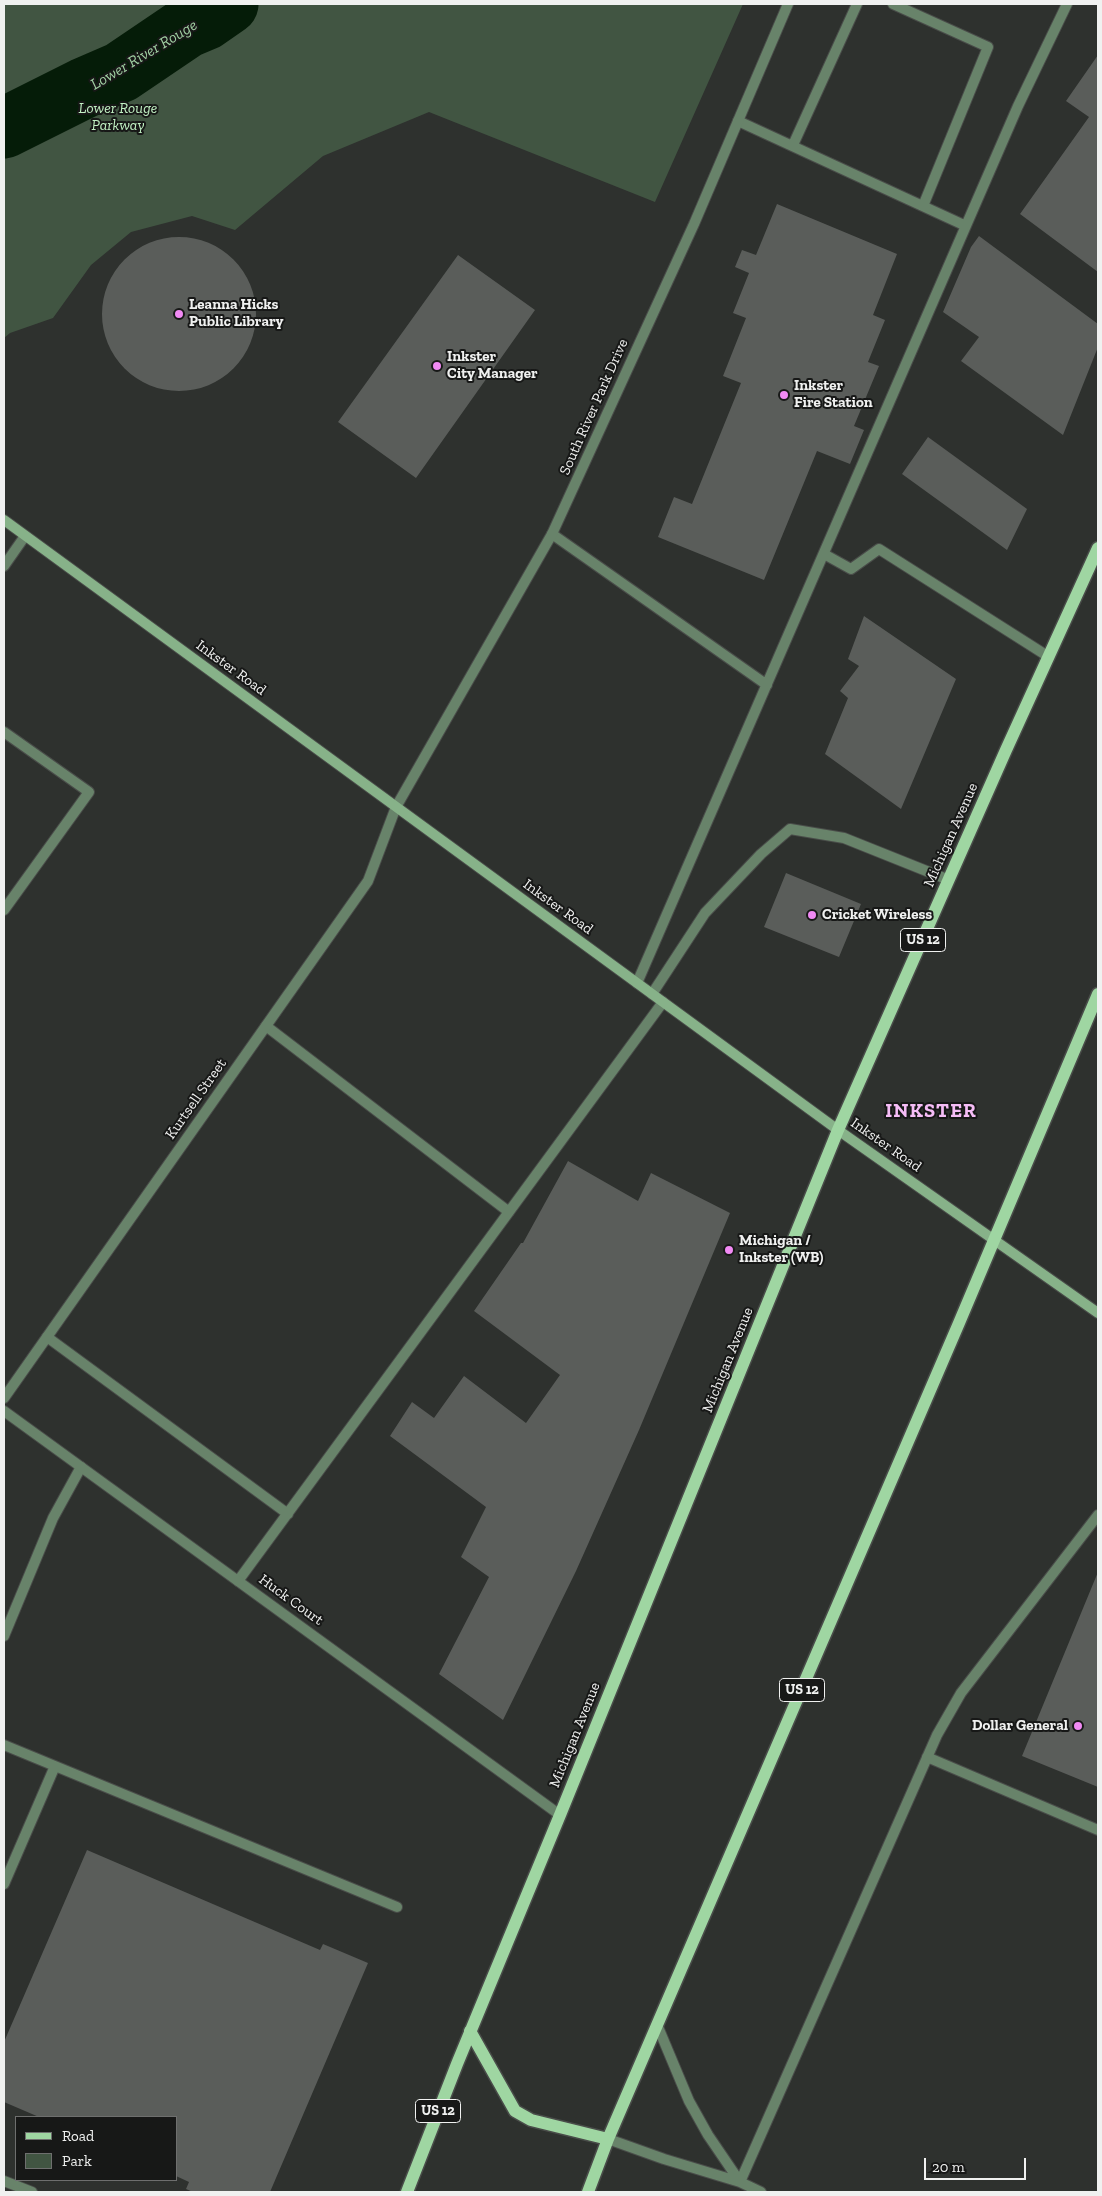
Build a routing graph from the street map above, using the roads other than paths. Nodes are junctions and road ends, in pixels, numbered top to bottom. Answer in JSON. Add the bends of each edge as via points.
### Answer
{"nodes":[{"id":1,"x":788,"y":4,"type":"edge"},
{"id":2,"x":857,"y":4,"type":"edge"},
{"id":3,"x":893,"y":4,"type":"edge"},
{"id":4,"x":1067,"y":4,"type":"edge"},
{"id":5,"x":738,"y":121,"type":"junction"},
{"id":6,"x":793,"y":145,"type":"junction"},
{"id":7,"x":923,"y":206,"type":"junction"},
{"id":8,"x":966,"y":226,"type":"junction"},
{"id":9,"x":4,"y":520,"type":"edge"},
{"id":10,"x":552,"y":534,"type":"junction"},
{"id":11,"x":25,"y":536,"type":"junction"},
{"id":12,"x":1098,"y":548,"type":"edge"},
{"id":13,"x":824,"y":554,"type":"junction"},
{"id":14,"x":4,"y":566,"type":"edge"},
{"id":15,"x":1048,"y":657,"type":"junction"},
{"id":16,"x":767,"y":685,"type":"junction"},
{"id":17,"x":4,"y":732,"type":"edge"},
{"id":18,"x":396,"y":808,"type":"junction"},
{"id":19,"x":949,"y":880,"type":"junction"},
{"id":20,"x":4,"y":910,"type":"edge"},
{"id":21,"x":638,"y":983,"type":"junction"},
{"id":22,"x":652,"y":994,"type":"junction"},
{"id":23,"x":1098,"y":994,"type":"edge"},
{"id":24,"x":663,"y":1002,"type":"junction"},
{"id":25,"x":266,"y":1026,"type":"junction"},
{"id":26,"x":838,"y":1130,"type":"junction"},
{"id":27,"x":509,"y":1212,"type":"junction"},
{"id":28,"x":995,"y":1240,"type":"junction"},
{"id":29,"x":1098,"y":1314,"type":"edge"},
{"id":30,"x":47,"y":1337,"type":"junction"},
{"id":31,"x":4,"y":1398,"type":"edge"},
{"id":32,"x":4,"y":1411,"type":"edge"},
{"id":33,"x":82,"y":1467,"type":"junction"},
{"id":34,"x":288,"y":1514,"type":"junction"},
{"id":35,"x":1098,"y":1515,"type":"edge"},
{"id":36,"x":238,"y":1581,"type":"junction"},
{"id":37,"x":4,"y":1636,"type":"edge"},
{"id":38,"x":4,"y":1745,"type":"edge"},
{"id":39,"x":927,"y":1757,"type":"junction"},
{"id":40,"x":55,"y":1766,"type":"junction"},
{"id":41,"x":560,"y":1815,"type":"junction"},
{"id":42,"x":1098,"y":1830,"type":"edge"},
{"id":43,"x":4,"y":1884,"type":"edge"},
{"id":44,"x":397,"y":1907,"type":"dead end"},
{"id":45,"x":658,"y":2027,"type":"junction"},
{"id":46,"x":470,"y":2031,"type":"junction"},
{"id":47,"x":608,"y":2139,"type":"junction"},
{"id":48,"x":4,"y":2180,"type":"edge"},
{"id":49,"x":740,"y":2182,"type":"junction"},
{"id":50,"x":32,"y":2192,"type":"edge"},
{"id":51,"x":407,"y":2192,"type":"edge"},
{"id":52,"x":588,"y":2192,"type":"edge"},
{"id":53,"x":761,"y":2192,"type":"edge"}],
"edges":[{"from":1,"to":5,"type":"street","name":"South River Park Drive"},
{"from":2,"to":6,"type":"street"},
{"from":3,"to":7,"type":"street","via":[[988,47]]},
{"from":4,"to":8,"type":"street","via":[[1033,72]]},
{"from":5,"to":6,"type":"street"},
{"from":5,"to":10,"type":"street","name":"South River Park Drive"},
{"from":6,"to":7,"type":"street"},
{"from":7,"to":8,"type":"street"},
{"from":8,"to":13,"type":"street"},
{"from":9,"to":11,"type":"main road","name":"Inkster Road"},
{"from":10,"to":16,"type":"street"},
{"from":10,"to":18,"type":"street","name":"South River Park Drive"},
{"from":11,"to":14,"type":"street"},
{"from":11,"to":18,"type":"main road","name":"Inkster Road"},
{"from":12,"to":15,"type":"main road","name":"Michigan Avenue","number":"US 12"},
{"from":13,"to":15,"type":"street","via":[[851,569],[879,549]]},
{"from":13,"to":16,"type":"street"},
{"from":15,"to":19,"type":"main road","name":"Michigan Avenue","number":"US 12"},
{"from":16,"to":21,"type":"street"},
{"from":17,"to":20,"type":"street","via":[[89,792]]},
{"from":18,"to":21,"type":"main road","name":"Inkster Road"},
{"from":18,"to":25,"type":"street","name":"Kurtsell Street","via":[[368,881]]},
{"from":19,"to":22,"type":"street","via":[[844,838],[790,829],[761,854],[705,913]]},
{"from":19,"to":26,"type":"main road","name":"Michigan Avenue","number":"US 12"},
{"from":21,"to":22,"type":"main road","name":"Inkster Road"},
{"from":22,"to":24,"type":"main road","name":"Inkster Road"},
{"from":23,"to":28,"type":"main road","number":"US 12"},
{"from":24,"to":26,"type":"main road","name":"Inkster Road"},
{"from":24,"to":27,"type":"street"},
{"from":25,"to":27,"type":"street"},
{"from":25,"to":30,"type":"street","name":"Kurtsell Street"},
{"from":26,"to":28,"type":"main road","name":"Inkster Road"},
{"from":26,"to":41,"type":"main road","name":"Michigan Avenue","number":"US 12"},
{"from":27,"to":34,"type":"street"},
{"from":28,"to":29,"type":"main road","name":"Inkster Road"},
{"from":28,"to":45,"type":"main road","number":"US 12"},
{"from":30,"to":31,"type":"street","name":"Kurtsell Street"},
{"from":30,"to":34,"type":"street"},
{"from":32,"to":33,"type":"street","name":"Huck Court"},
{"from":33,"to":36,"type":"street","name":"Huck Court"},
{"from":33,"to":37,"type":"street","via":[[53,1518]]},
{"from":34,"to":36,"type":"street"},
{"from":35,"to":39,"type":"street","via":[[961,1693]]},
{"from":36,"to":41,"type":"street","name":"Huck Court"},
{"from":38,"to":40,"type":"street"},
{"from":39,"to":42,"type":"street"},
{"from":39,"to":49,"type":"street"},
{"from":40,"to":43,"type":"street"},
{"from":40,"to":44,"type":"street"},
{"from":41,"to":46,"type":"main road","name":"Michigan Avenue","number":"US 12"},
{"from":45,"to":47,"type":"main road","number":"US 12"},
{"from":45,"to":49,"type":"street","via":[[689,2101]]},
{"from":46,"to":47,"type":"main road","via":[[515,2111],[531,2120]]},
{"from":46,"to":51,"type":"main road","name":"Michigan Avenue","number":"US 12"},
{"from":47,"to":49,"type":"street"},
{"from":47,"to":52,"type":"main road","number":"US 12"},
{"from":48,"to":50,"type":"street"},
{"from":49,"to":53,"type":"street"}]}
